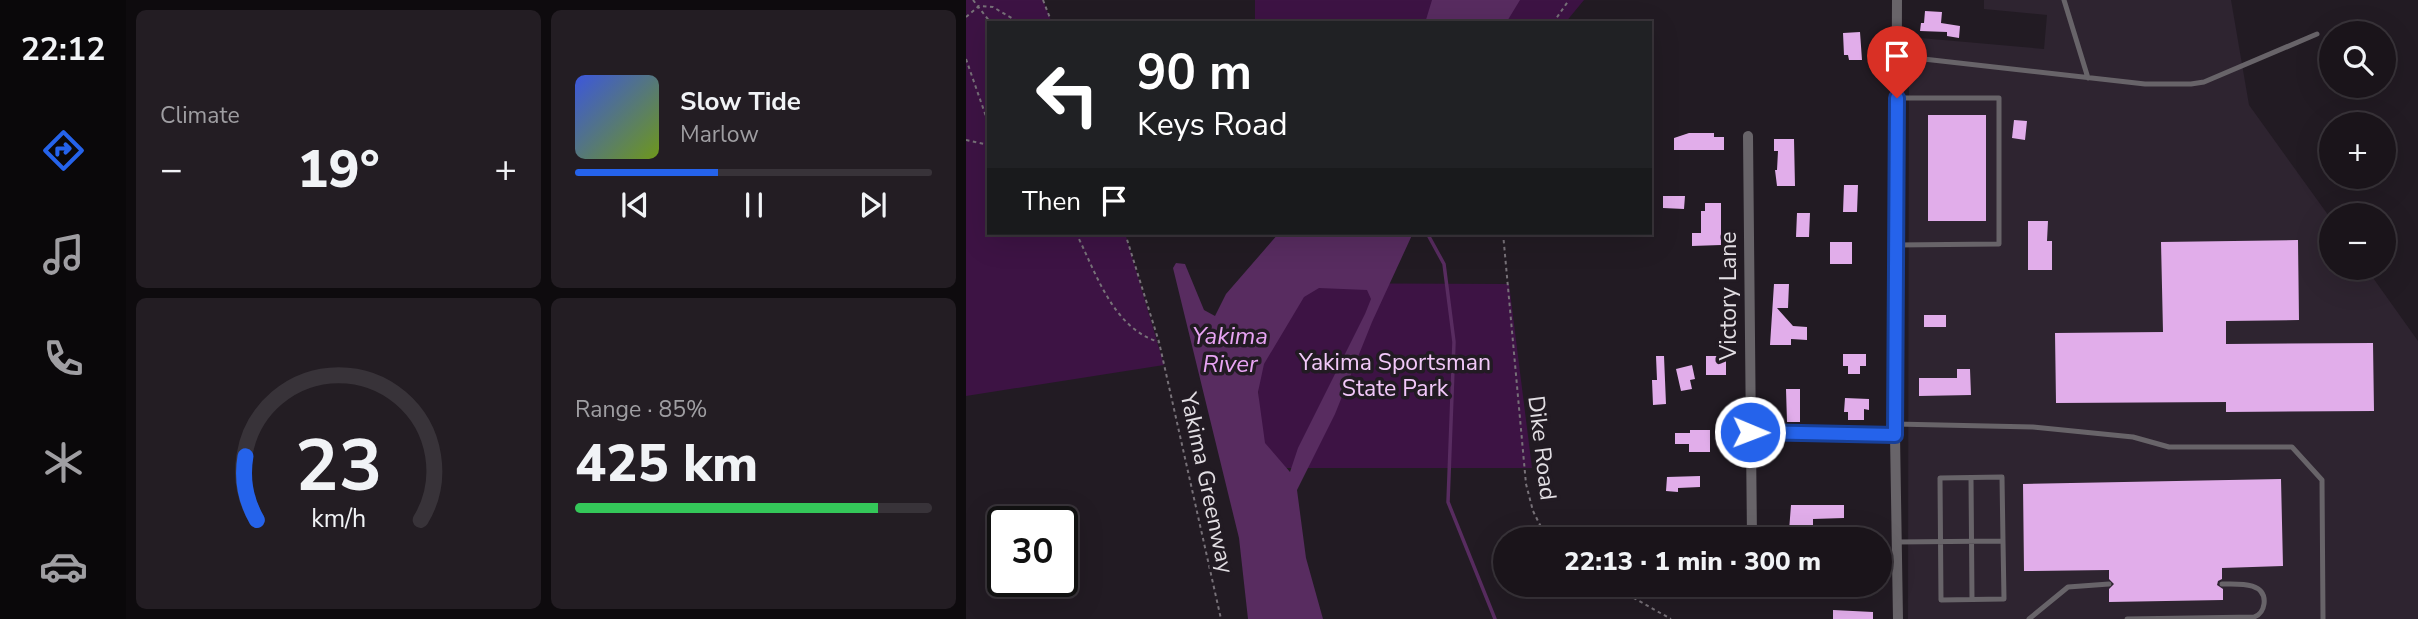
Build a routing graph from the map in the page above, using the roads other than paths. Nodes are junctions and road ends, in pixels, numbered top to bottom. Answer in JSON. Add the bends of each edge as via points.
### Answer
{"nodes":[{"id":1,"x":1897,"y":0,"type":"edge"},
{"id":2,"x":2064,"y":0,"type":"edge"},
{"id":3,"x":2317,"y":34,"type":"dead end"},
{"id":4,"x":1897,"y":56,"type":"junction"},
{"id":5,"x":2088,"y":78,"type":"junction"},
{"id":6,"x":1897,"y":98,"type":"junction"},
{"id":7,"x":1748,"y":136,"type":"dead end"},
{"id":8,"x":1896,"y":244,"type":"junction"},
{"id":9,"x":1895,"y":429,"type":"junction"},
{"id":10,"x":1750,"y":432,"type":"junction"},
{"id":11,"x":1971,"y":478,"type":"junction"},
{"id":12,"x":1752,"y":527,"type":"edge"},
{"id":13,"x":1941,"y":541,"type":"junction"},
{"id":14,"x":1972,"y":541,"type":"junction"},
{"id":15,"x":2003,"y":541,"type":"junction"},
{"id":16,"x":1896,"y":542,"type":"junction"},
{"id":17,"x":2109,"y":584,"type":"dead end"},
{"id":18,"x":2222,"y":584,"type":"dead end"},
{"id":19,"x":1972,"y":599,"type":"junction"},
{"id":20,"x":1898,"y":619,"type":"edge"},
{"id":21,"x":2029,"y":619,"type":"edge"},
{"id":22,"x":2127,"y":619,"type":"edge"},
{"id":23,"x":2323,"y":619,"type":"edge"}],
"edges":[{"from":1,"to":4,"type":"street"},
{"from":2,"to":5,"type":"lane"},
{"from":3,"to":5,"type":"lane","via":[[2204,82],[2145,84]]},
{"from":4,"to":5,"type":"lane"},
{"from":4,"to":6,"type":"street"},
{"from":6,"to":8,"type":"street"},
{"from":6,"to":8,"type":"lane","via":[[1999,97],[1999,244]]},
{"from":7,"to":10,"type":"street","name":"Victory Lane"},
{"from":8,"to":9,"type":"street"},
{"from":9,"to":10,"type":"street"},
{"from":9,"to":16,"type":"street"},
{"from":9,"to":23,"type":"lane","via":[[2033,427],[2133,437],[2169,447],[2292,446],[2322,480]]},
{"from":10,"to":12,"type":"street","name":"Victory Lane"},
{"from":11,"to":13,"type":"lane","via":[[1940,478]]},
{"from":11,"to":14,"type":"lane"},
{"from":11,"to":15,"type":"lane","via":[[2002,477]]},
{"from":13,"to":14,"type":"lane"},
{"from":13,"to":16,"type":"lane"},
{"from":13,"to":19,"type":"lane","via":[[1941,600]]},
{"from":14,"to":15,"type":"lane"},
{"from":14,"to":19,"type":"lane"},
{"from":15,"to":19,"type":"lane","via":[[2004,599]]},
{"from":16,"to":20,"type":"street"},
{"from":17,"to":21,"type":"lane","via":[[2068,587]]},
{"from":18,"to":22,"type":"lane","via":[[2244,583],[2261,592],[2264,607],[2259,615]]}]}
